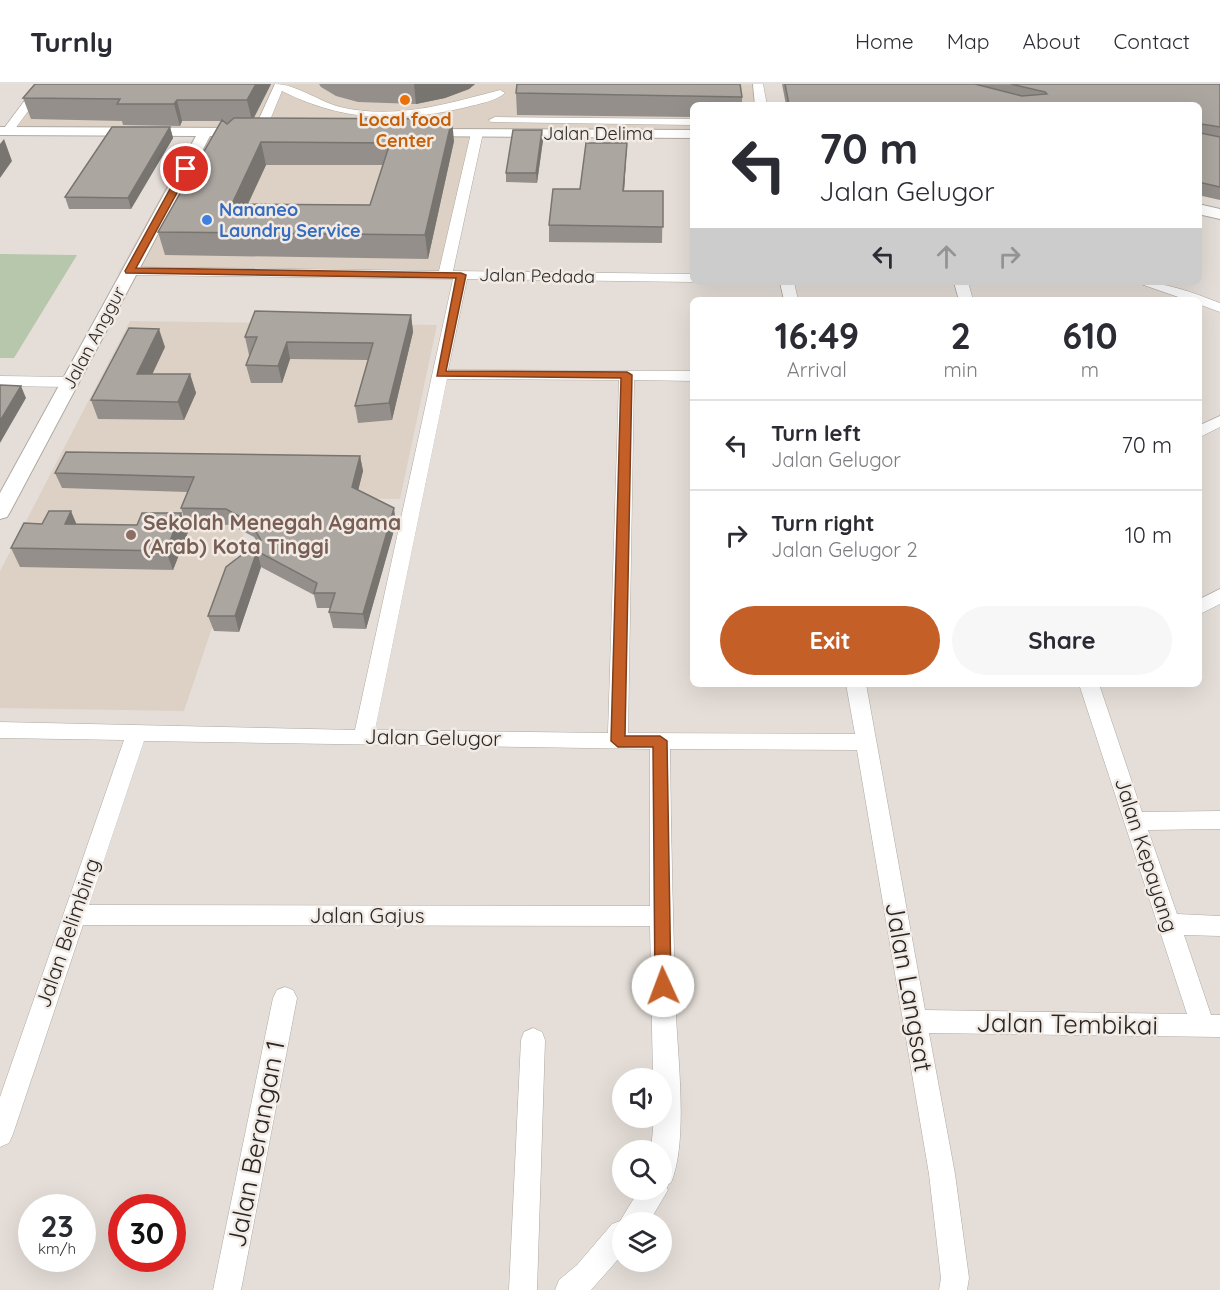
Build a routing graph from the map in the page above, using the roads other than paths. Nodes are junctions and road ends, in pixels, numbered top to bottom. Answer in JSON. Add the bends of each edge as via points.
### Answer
{"nodes":[{"id":1,"x":43,"y":84,"type":"edge"},
{"id":2,"x":758,"y":84,"type":"edge"},
{"id":3,"x":280,"y":85,"type":"edge"},
{"id":4,"x":500,"y":89,"type":"edge"},
{"id":5,"x":761,"y":102,"type":"edge"},
{"id":6,"x":690,"y":122,"type":"edge"},
{"id":7,"x":493,"y":127,"type":"junction"},
{"id":8,"x":4,"y":131,"type":"edge"},
{"id":9,"x":205,"y":132,"type":"junction"},
{"id":10,"x":265,"y":132,"type":"joint"},
{"id":11,"x":403,"y":133,"type":"edge"},
{"id":12,"x":477,"y":133,"type":"junction"},
{"id":13,"x":690,"y":134,"type":"edge"},
{"id":14,"x":1202,"y":210,"type":"edge"},
{"id":15,"x":1220,"y":214,"type":"edge"},
{"id":16,"x":130,"y":271,"type":"junction"},
{"id":17,"x":453,"y":275,"type":"junction"},
{"id":18,"x":690,"y":278,"type":"edge"},
{"id":19,"x":1151,"y":285,"type":"edge"},
{"id":20,"x":1188,"y":297,"type":"edge"},
{"id":21,"x":1202,"y":302,"type":"edge"},
{"id":22,"x":1220,"y":308,"type":"edge"},
{"id":23,"x":440,"y":374,"type":"junction"},
{"id":24,"x":627,"y":375,"type":"junction"},
{"id":25,"x":690,"y":376,"type":"edge"},
{"id":26,"x":0,"y":381,"type":"edge"},
{"id":27,"x":70,"y":382,"type":"junction"},
{"id":28,"x":1220,"y":421,"type":"edge"},
{"id":29,"x":1202,"y":431,"type":"edge"},
{"id":30,"x":0,"y":512,"type":"edge"},
{"id":31,"x":1220,"y":595,"type":"edge"},
{"id":32,"x":1202,"y":606,"type":"edge"},
{"id":33,"x":857,"y":687,"type":"edge"},
{"id":34,"x":1090,"y":687,"type":"edge"},
{"id":35,"x":0,"y":730,"type":"edge"},
{"id":36,"x":137,"y":732,"type":"junction"},
{"id":37,"x":363,"y":737,"type":"junction"},
{"id":38,"x":618,"y":741,"type":"junction"},
{"id":39,"x":660,"y":741,"type":"junction"},
{"id":40,"x":866,"y":742,"type":"junction"},
{"id":41,"x":1220,"y":820,"type":"edge"},
{"id":42,"x":1135,"y":821,"type":"junction"},
{"id":43,"x":74,"y":915,"type":"junction"},
{"id":44,"x":660,"y":916,"type":"junction"},
{"id":45,"x":1169,"y":924,"type":"junction"},
{"id":46,"x":1220,"y":926,"type":"edge"},
{"id":47,"x":285,"y":998,"type":"dead end"},
{"id":48,"x":914,"y":1021,"type":"junction"},
{"id":49,"x":1211,"y":1026,"type":"edge"},
{"id":50,"x":533,"y":1040,"type":"dead end"},
{"id":51,"x":0,"y":1134,"type":"edge"},
{"id":52,"x":666,"y":1140,"type":"edge"},
{"id":53,"x":612,"y":1246,"type":"edge"},
{"id":54,"x":227,"y":1290,"type":"edge"},
{"id":55,"x":523,"y":1290,"type":"edge"},
{"id":56,"x":569,"y":1290,"type":"edge"},
{"id":57,"x":953,"y":1290,"type":"edge"}],
"edges":[{"from":1,"to":8,"type":"street"},
{"from":2,"to":5,"type":"street"},
{"from":3,"to":4,"type":"street","via":[[317,105],[379,116],[446,110]]},
{"from":3,"to":10,"type":"street"},
{"from":4,"to":7,"type":"street"},
{"from":6,"to":7,"type":"street","name":"Jalan Delima"},
{"from":7,"to":12,"type":"street","name":"Jalan Delima"},
{"from":7,"to":13,"type":"street","name":"Jalan Delima"},
{"from":8,"to":9,"type":"street"},
{"from":9,"to":10,"type":"street"},
{"from":9,"to":16,"type":"street","name":"Jalan Anggur"},
{"from":11,"to":12,"type":"street","name":"Jalan Delima"},
{"from":12,"to":17,"type":"street"},
{"from":14,"to":15,"type":"street"},
{"from":16,"to":17,"type":"street","name":"Jalan Pedada"},
{"from":16,"to":27,"type":"street","name":"Jalan Anggur"},
{"from":17,"to":18,"type":"street","name":"Jalan Pedada"},
{"from":17,"to":23,"type":"street"},
{"from":19,"to":20,"type":"street"},
{"from":21,"to":22,"type":"street"},
{"from":23,"to":24,"type":"street"},
{"from":23,"to":37,"type":"street"},
{"from":24,"to":25,"type":"street"},
{"from":24,"to":38,"type":"street"},
{"from":26,"to":27,"type":"street"},
{"from":27,"to":30,"type":"street","name":"Jalan Anggur"},
{"from":28,"to":29,"type":"street"},
{"from":31,"to":32,"type":"street"},
{"from":33,"to":40,"type":"street","name":"Jalan Langsat"},
{"from":34,"to":42,"type":"street","name":"Jalan Kepayang"},
{"from":35,"to":36,"type":"street","name":"Jalan Gelugor"},
{"from":36,"to":37,"type":"street","name":"Jalan Gelugor"},
{"from":36,"to":43,"type":"street","name":"Jalan Belimbing"},
{"from":37,"to":38,"type":"street","name":"Jalan Gelugor"},
{"from":38,"to":39,"type":"street","name":"Jalan Gelugor"},
{"from":39,"to":40,"type":"street","name":"Jalan Gelugor"},
{"from":39,"to":44,"type":"street"},
{"from":40,"to":48,"type":"street","name":"Jalan Langsat"},
{"from":41,"to":42,"type":"street"},
{"from":42,"to":45,"type":"street","name":"Jalan Kepayang"},
{"from":43,"to":44,"type":"street","name":"Jalan Gajus"},
{"from":43,"to":51,"type":"street","name":"Jalan Belimbing"},
{"from":44,"to":52,"type":"street"},
{"from":45,"to":46,"type":"street"},
{"from":45,"to":49,"type":"street","name":"Jalan Kepayang"},
{"from":47,"to":54,"type":"street","name":"Jalan Berangan 1"},
{"from":48,"to":49,"type":"street","name":"Jalan Tembikai"},
{"from":48,"to":57,"type":"street","name":"Jalan Langsat","via":[[942,1174],[955,1278]]},
{"from":50,"to":55,"type":"street"},
{"from":53,"to":56,"type":"street"}]}
